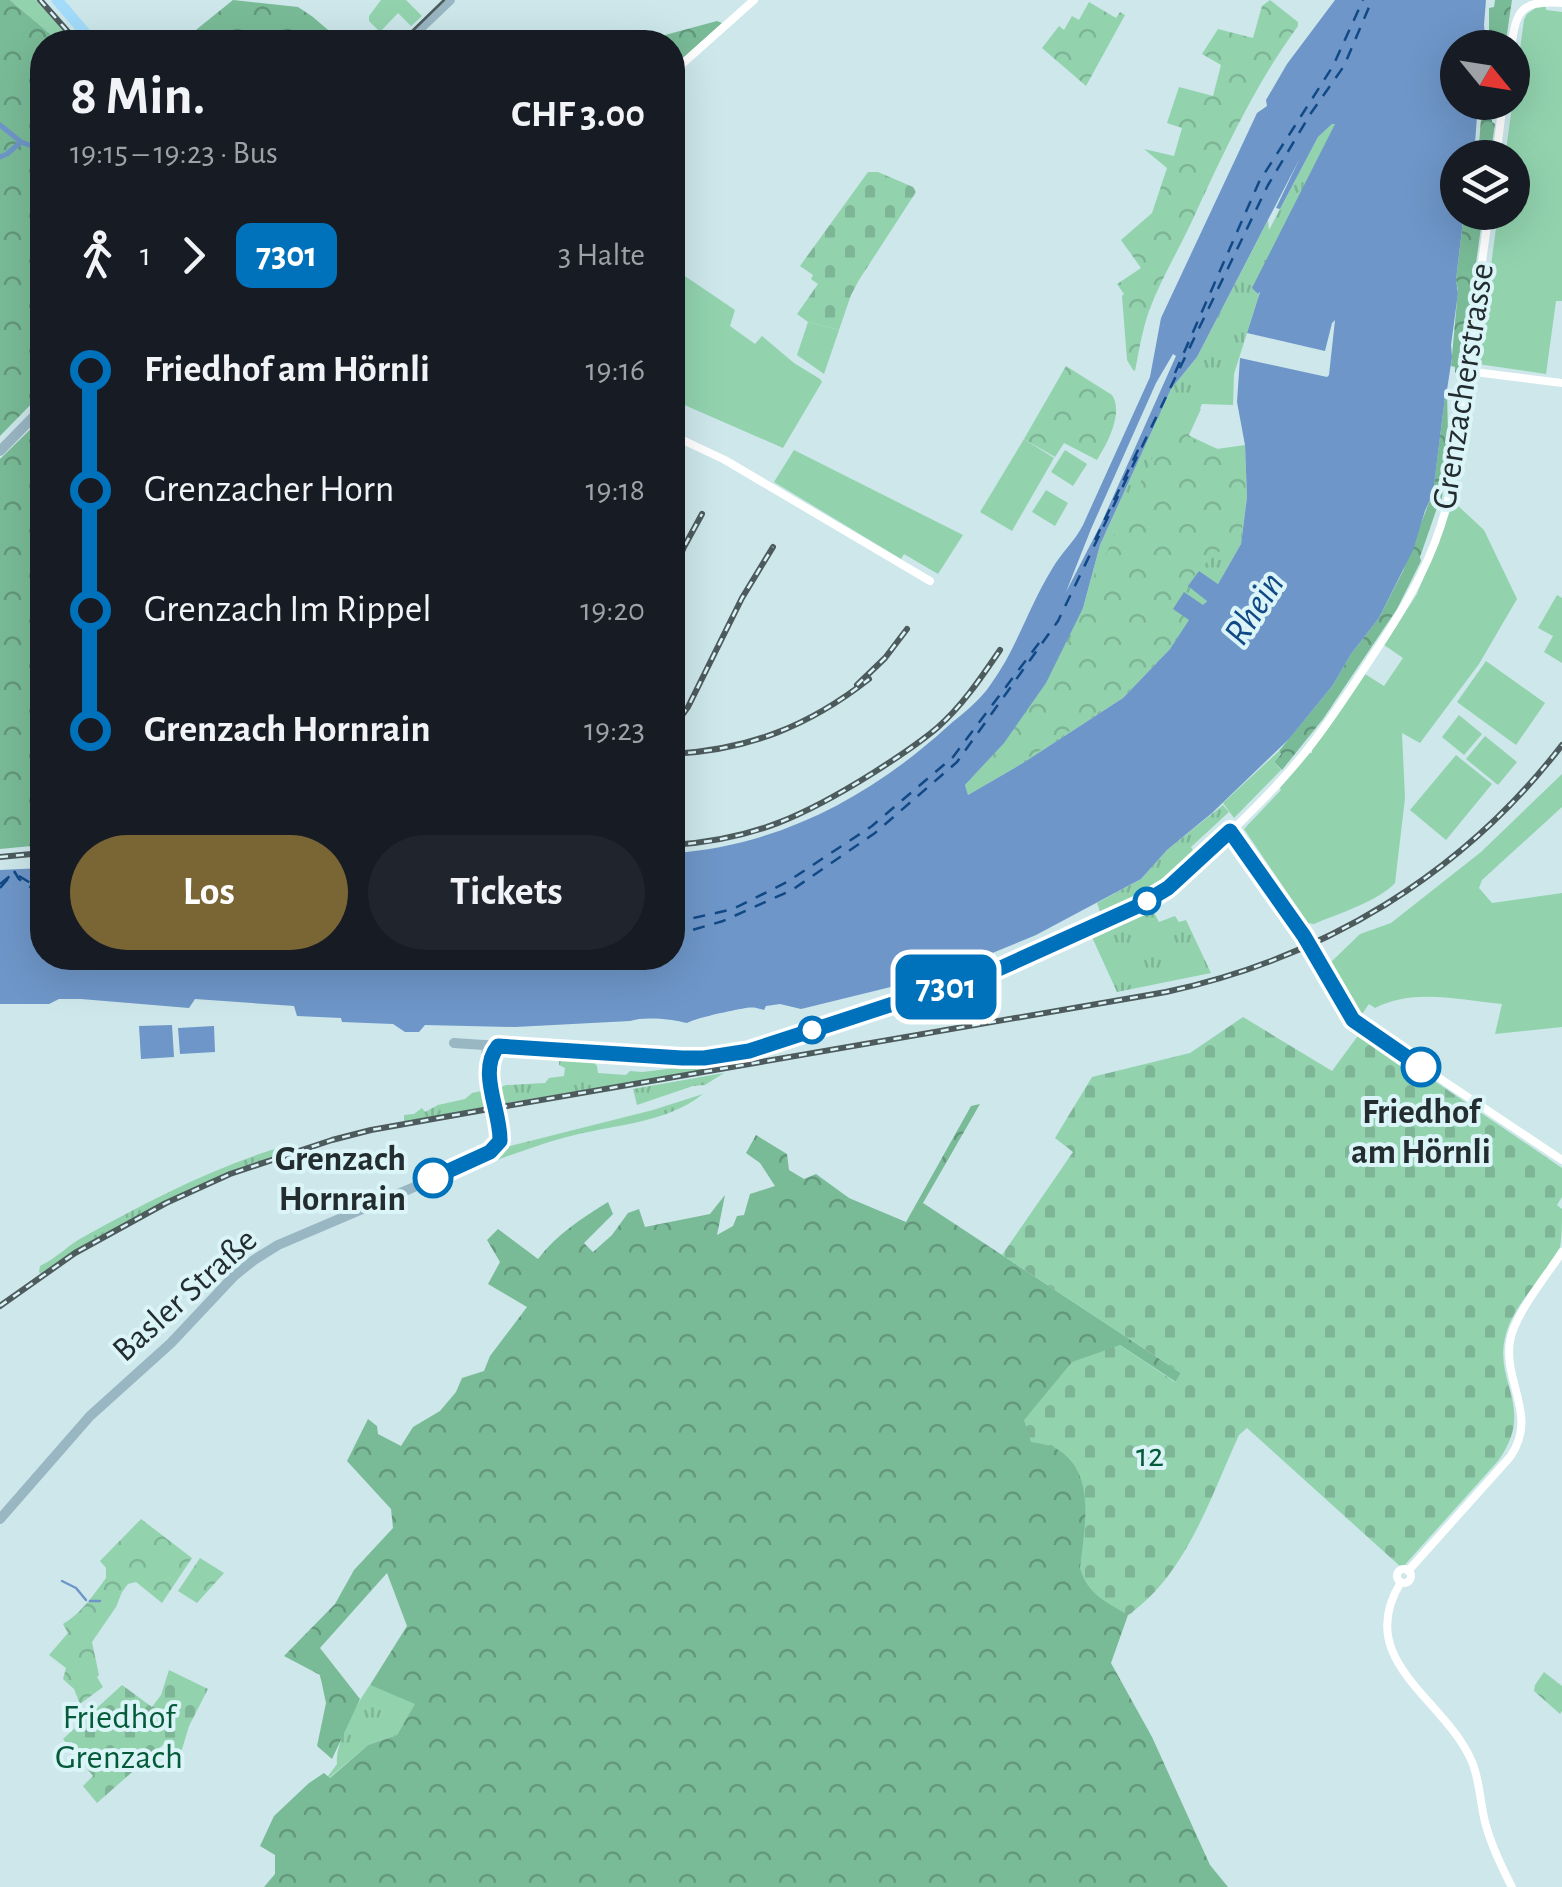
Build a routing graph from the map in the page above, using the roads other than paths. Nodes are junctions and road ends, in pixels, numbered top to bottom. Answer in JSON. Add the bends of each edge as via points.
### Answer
{"nodes":[{"id":1,"x":48,"y":0,"type":"edge"},
{"id":2,"x":57,"y":0,"type":"edge"},
{"id":3,"x":441,"y":0,"type":"edge"},
{"id":4,"x":450,"y":0,"type":"edge"},
{"id":5,"x":754,"y":0,"type":"edge"},
{"id":6,"x":1562,"y":4,"type":"edge"},
{"id":7,"x":74,"y":30,"type":"edge"},
{"id":8,"x":83,"y":30,"type":"edge"},
{"id":9,"x":410,"y":30,"type":"edge"},
{"id":10,"x":419,"y":30,"type":"edge"},
{"id":11,"x":1513,"y":30,"type":"edge"},
{"id":12,"x":685,"y":61,"type":"edge"},
{"id":13,"x":1487,"y":230,"type":"edge"},
{"id":14,"x":1468,"y":371,"type":"junction"},
{"id":15,"x":1562,"y":383,"type":"edge"},
{"id":16,"x":30,"y":417,"type":"edge"},
{"id":17,"x":685,"y":441,"type":"edge"},
{"id":18,"x":0,"y":448,"type":"edge"},
{"id":19,"x":930,"y":581,"type":"dead end"},
{"id":20,"x":1230,"y":831,"type":"junction"},
{"id":21,"x":1209,"y":851,"type":"joint"},
{"id":22,"x":454,"y":1043,"type":"dead end"},
{"id":23,"x":470,"y":1044,"type":"junction"},
{"id":24,"x":494,"y":1045,"type":"junction"},
{"id":25,"x":488,"y":1063,"type":"junction"},
{"id":26,"x":1562,"y":1160,"type":"edge"},
{"id":27,"x":1562,"y":1252,"type":"edge"},
{"id":28,"x":0,"y":1520,"type":"edge"},
{"id":29,"x":1512,"y":1887,"type":"edge"}],
"edges":[{"from":1,"to":7,"type":"highway"},
{"from":2,"to":8,"type":"highway"},
{"from":3,"to":9,"type":"main road"},
{"from":4,"to":10,"type":"main road"},
{"from":5,"to":12,"type":"street"},
{"from":6,"to":11,"type":"street","via":[[1528,5]]},
{"from":13,"to":14,"type":"street","name":"Grenzacherstrasse"},
{"from":14,"to":15,"type":"street"},
{"from":14,"to":20,"type":"street","name":"Grenzacherstrasse","via":[[1447,505],[1413,593],[1308,749]]},
{"from":16,"to":18,"type":"main road"},
{"from":17,"to":19,"type":"street"},
{"from":20,"to":21,"type":"street","name":"Grenzacherstrasse"},
{"from":20,"to":26,"type":"street","via":[[1357,1024]]},
{"from":21,"to":24,"type":"main road","via":[[1138,906],[1022,959],[749,1051],[682,1058]]},
{"from":22,"to":23,"type":"main road"},
{"from":23,"to":24,"type":"main road"},
{"from":23,"to":25,"type":"main road"},
{"from":24,"to":25,"type":"main road"},
{"from":25,"to":28,"type":"main road","name":"Basler Straße","via":[[500,1141],[490,1152],[254,1260],[90,1416]]},
{"from":27,"to":29,"type":"street","via":[[1511,1335],[1522,1423],[1518,1444],[1408,1571],[1399,1572],[1387,1613],[1392,1653],[1471,1759],[1484,1820]]}]}
